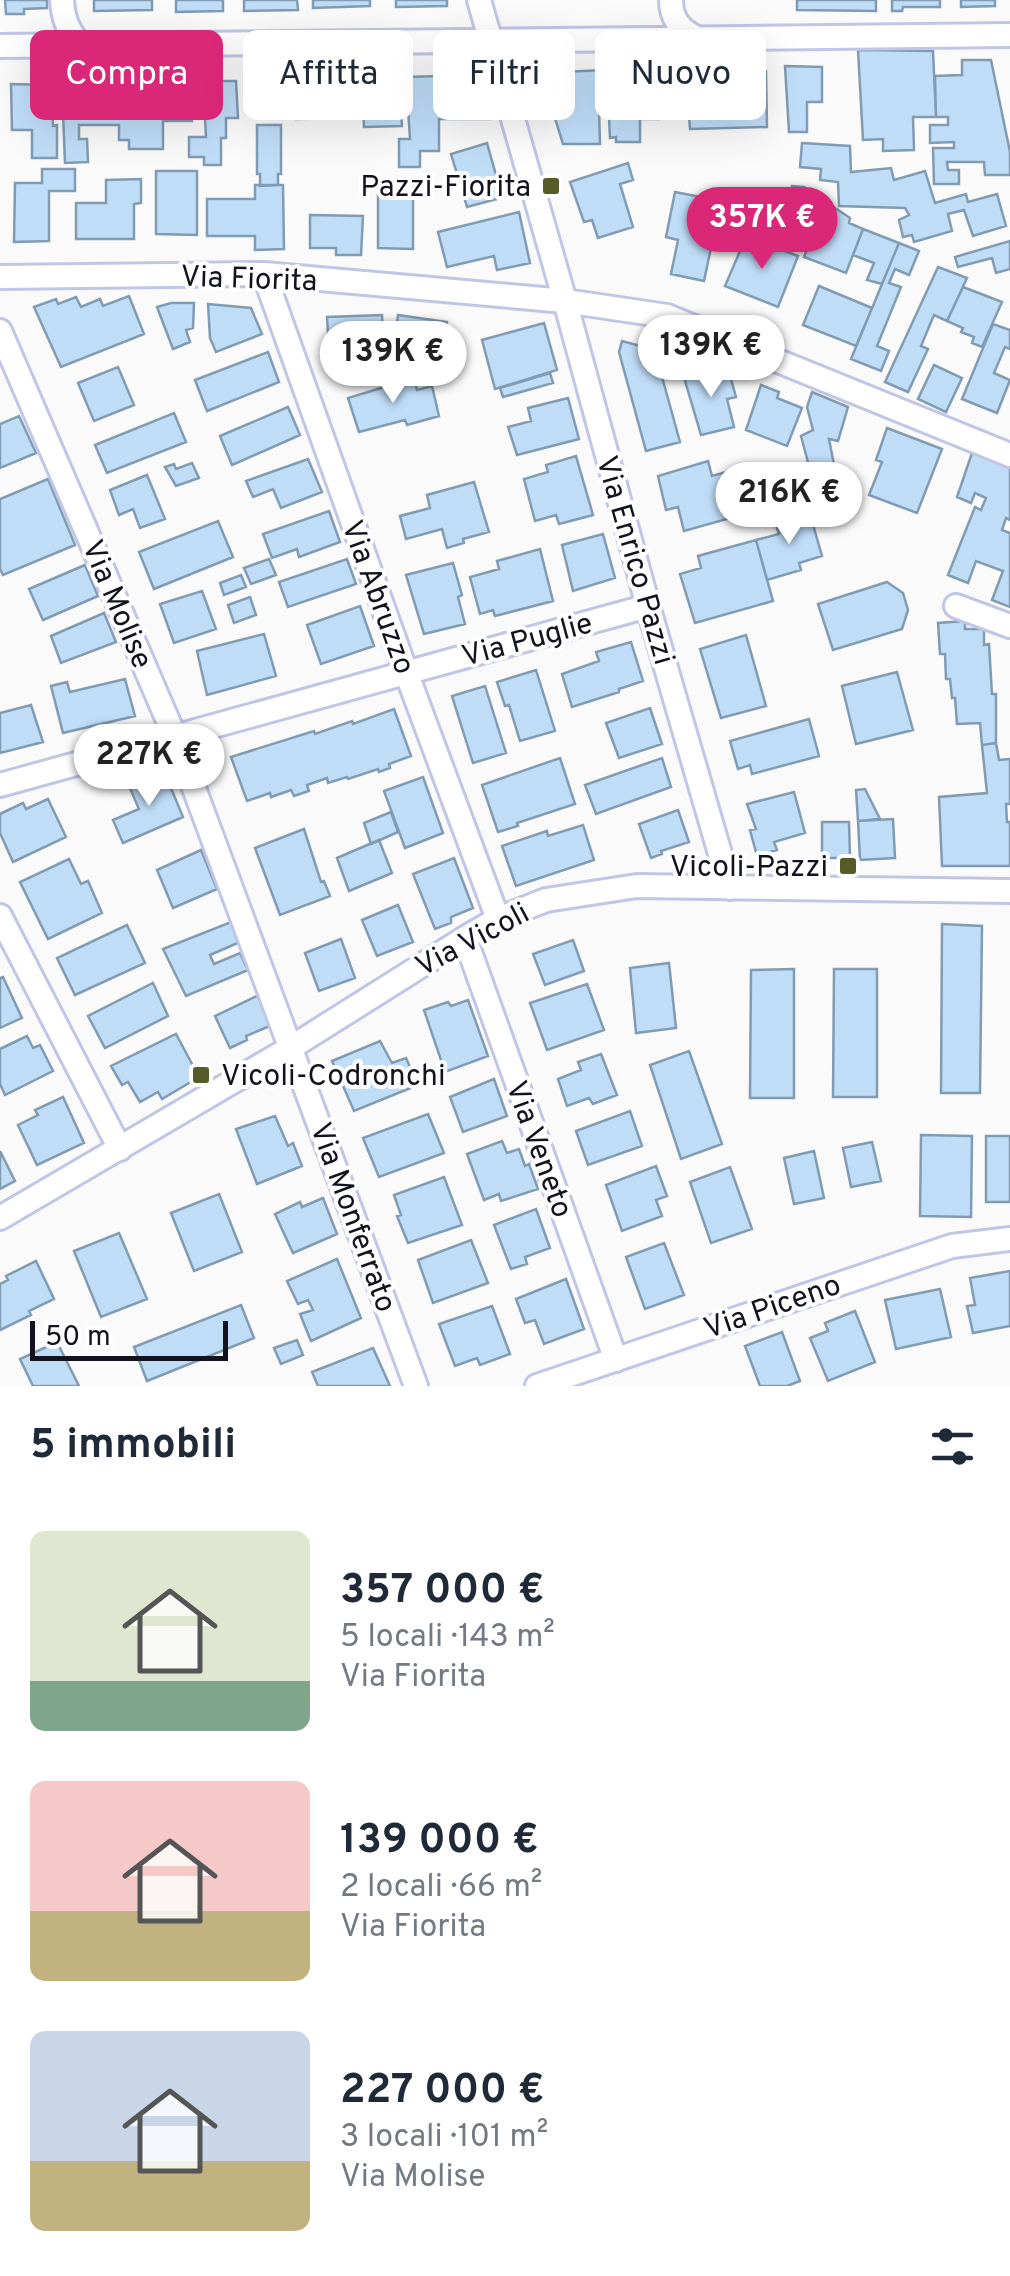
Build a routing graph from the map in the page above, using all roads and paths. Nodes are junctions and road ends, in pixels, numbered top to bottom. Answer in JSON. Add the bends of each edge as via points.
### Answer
{"nodes":[{"id":1,"x":62,"y":0,"type":"edge"},
{"id":2,"x":479,"y":0,"type":"edge"},
{"id":3,"x":671,"y":6,"type":"edge"},
{"id":4,"x":69,"y":30,"type":"edge"},
{"id":5,"x":487,"y":30,"type":"edge"},
{"id":6,"x":657,"y":30,"type":"edge"},
{"id":7,"x":685,"y":30,"type":"edge"},
{"id":8,"x":1010,"y":35,"type":"edge"},
{"id":9,"x":766,"y":37,"type":"edge"},
{"id":10,"x":433,"y":42,"type":"edge"},
{"id":11,"x":223,"y":44,"type":"edge"},
{"id":12,"x":0,"y":46,"type":"edge"},
{"id":13,"x":30,"y":46,"type":"edge"},
{"id":14,"x":513,"y":120,"type":"edge"},
{"id":15,"x":264,"y":274,"type":"junction"},
{"id":16,"x":0,"y":277,"type":"edge"},
{"id":17,"x":565,"y":301,"type":"junction"},
{"id":18,"x":0,"y":331,"type":"edge"},
{"id":19,"x":1010,"y":455,"type":"edge"},
{"id":20,"x":648,"y":606,"type":"junction"},
{"id":21,"x":956,"y":606,"type":"dead end"},
{"id":22,"x":1010,"y":626,"type":"edge"},
{"id":23,"x":406,"y":672,"type":"junction"},
{"id":24,"x":175,"y":737,"type":"junction"},
{"id":25,"x":0,"y":785,"type":"edge"},
{"id":26,"x":730,"y":888,"type":"junction"},
{"id":27,"x":1010,"y":890,"type":"edge"},
{"id":28,"x":498,"y":920,"type":"junction"},
{"id":29,"x":3,"y":931,"type":"edge"},
{"id":30,"x":465,"y":938,"type":"junction"},
{"id":31,"x":292,"y":1047,"type":"junction"},
{"id":32,"x":120,"y":1149,"type":"junction"},
{"id":33,"x":0,"y":1218,"type":"edge"},
{"id":34,"x":1010,"y":1240,"type":"edge"},
{"id":35,"x":616,"y":1360,"type":"junction"},
{"id":36,"x":416,"y":1386,"type":"edge"},
{"id":37,"x":537,"y":1386,"type":"edge"}],
"edges":[{"from":1,"to":4,"type":"street"},
{"from":2,"to":5,"type":"street","name":"Via Enrico Pazzi"},
{"from":3,"to":6,"type":"street"},
{"from":3,"to":7,"type":"street"},
{"from":8,"to":9,"type":"street"},
{"from":10,"to":11,"type":"street"},
{"from":12,"to":13,"type":"street"},
{"from":14,"to":17,"type":"street","name":"Via Enrico Pazzi"},
{"from":15,"to":16,"type":"street","name":"Via Fiorita"},
{"from":15,"to":17,"type":"street","name":"Via Fiorita"},
{"from":15,"to":23,"type":"street","name":"Via Abruzzo"},
{"from":17,"to":19,"type":"street","name":"Via Fiorita","via":[[667,316]]},
{"from":17,"to":20,"type":"street","name":"Via Enrico Pazzi"},
{"from":18,"to":24,"type":"street","name":"Via Molise"},
{"from":20,"to":23,"type":"street","name":"Via Puglie"},
{"from":20,"to":26,"type":"street","name":"Via Enrico Pazzi"},
{"from":21,"to":22,"type":"street"},
{"from":23,"to":24,"type":"street","name":"Via Puglie"},
{"from":23,"to":28,"type":"street","name":"Via Abruzzo"},
{"from":24,"to":25,"type":"street","name":"Via Puglie"},
{"from":24,"to":31,"type":"street","name":"Via Molise"},
{"from":26,"to":27,"type":"street","name":"Via Vicoli"},
{"from":26,"to":28,"type":"street","name":"Via Vicoli","via":[[636,886],[546,900]]},
{"from":28,"to":30,"type":"street","name":"Via Vicoli"},
{"from":29,"to":32,"type":"street"},
{"from":30,"to":31,"type":"street","name":"Via Vicoli"},
{"from":30,"to":35,"type":"street","name":"Via Veneto"},
{"from":31,"to":32,"type":"street","name":"Via Vicoli"},
{"from":31,"to":36,"type":"street","name":"Via Monferrato"},
{"from":32,"to":33,"type":"street","name":"Via Vicoli"},
{"from":34,"to":35,"type":"street","name":"Via Piceno","via":[[952,1246]]},
{"from":35,"to":37,"type":"street","name":"Via Piceno"}]}
